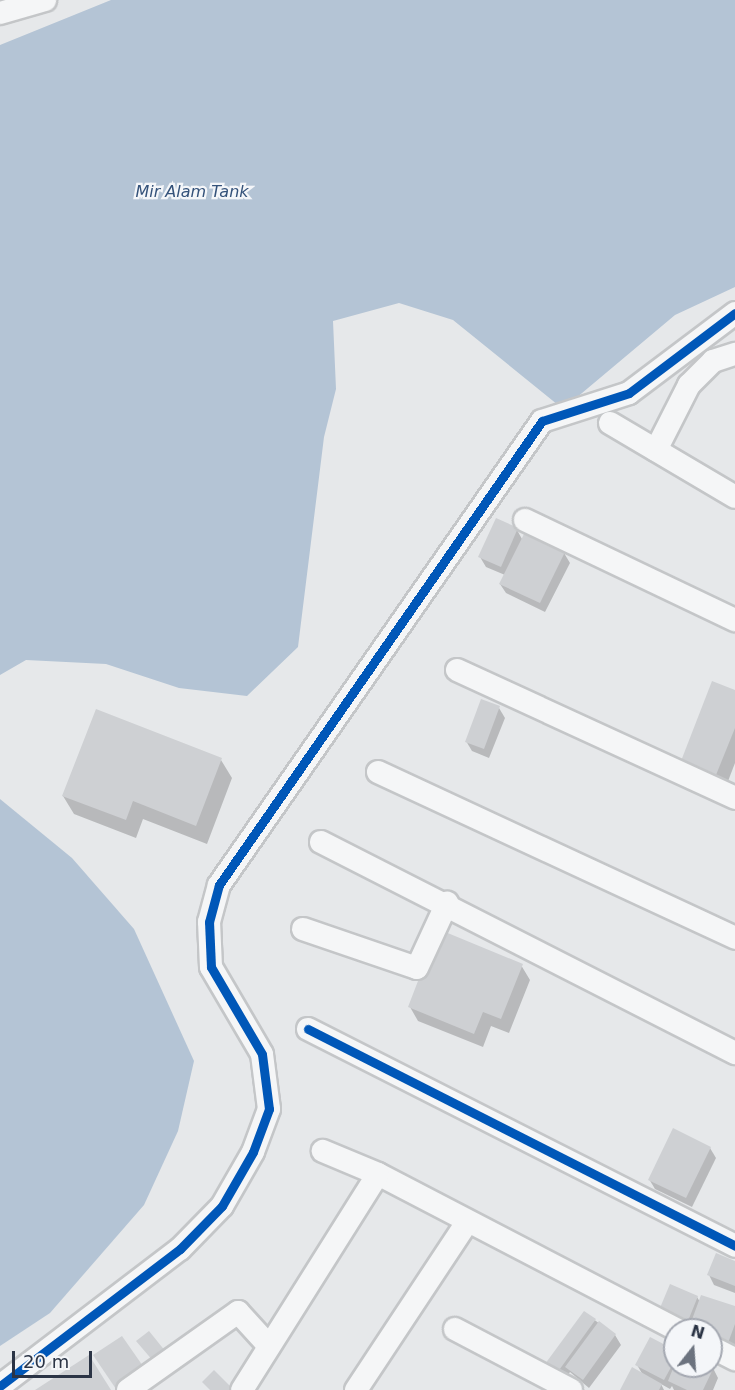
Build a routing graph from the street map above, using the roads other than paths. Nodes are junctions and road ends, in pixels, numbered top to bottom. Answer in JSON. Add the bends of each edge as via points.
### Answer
{"nodes":[{"id":1,"x":45,"y":0,"type":"edge"},
{"id":2,"x":0,"y":13,"type":"edge"},
{"id":3,"x":735,"y":313,"type":"edge"},
{"id":4,"x":735,"y":354,"type":"edge"},
{"id":5,"x":610,"y":423,"type":"dead end"},
{"id":6,"x":656,"y":450,"type":"junction"},
{"id":7,"x":735,"y":497,"type":"edge"},
{"id":8,"x":525,"y":520,"type":"dead end"},
{"id":9,"x":735,"y":620,"type":"edge"},
{"id":10,"x":457,"y":670,"type":"dead end"},
{"id":11,"x":378,"y":772,"type":"dead end"},
{"id":12,"x":735,"y":798,"type":"edge"},
{"id":13,"x":321,"y":842,"type":"dead end"},
{"id":14,"x":447,"y":903,"type":"junction"},
{"id":15,"x":303,"y":929,"type":"dead end"},
{"id":16,"x":735,"y":938,"type":"edge"},
{"id":17,"x":308,"y":1029,"type":"dead end"},
{"id":18,"x":735,"y":1053,"type":"edge"},
{"id":19,"x":322,"y":1150,"type":"dead end"},
{"id":20,"x":378,"y":1174,"type":"junction"},
{"id":21,"x":467,"y":1222,"type":"junction"},
{"id":22,"x":735,"y":1246,"type":"edge"},
{"id":23,"x":663,"y":1322,"type":"edge"},
{"id":24,"x":455,"y":1329,"type":"dead end"},
{"id":25,"x":269,"y":1346,"type":"junction"},
{"id":26,"x":0,"y":1386,"type":"edge"},
{"id":27,"x":128,"y":1390,"type":"edge"},
{"id":28,"x":242,"y":1390,"type":"edge"},
{"id":29,"x":356,"y":1390,"type":"edge"},
{"id":30,"x":571,"y":1390,"type":"edge"}],
"edges":[{"from":1,"to":2,"type":"street"},
{"from":3,"to":26,"type":"street","via":[[629,393],[542,421],[219,885],[209,922],[211,966],[262,1054],[269,1109],[253,1152],[222,1206],[180,1249]]},
{"from":4,"to":6,"type":"street","via":[[713,362],[689,385]]},
{"from":5,"to":6,"type":"street"},
{"from":6,"to":7,"type":"street"},
{"from":8,"to":9,"type":"street"},
{"from":10,"to":12,"type":"street"},
{"from":11,"to":16,"type":"street"},
{"from":13,"to":14,"type":"street"},
{"from":14,"to":15,"type":"street","via":[[417,968]]},
{"from":14,"to":18,"type":"street"},
{"from":17,"to":22,"type":"street"},
{"from":19,"to":20,"type":"street"},
{"from":20,"to":21,"type":"street"},
{"from":20,"to":25,"type":"street"},
{"from":21,"to":23,"type":"street"},
{"from":21,"to":29,"type":"street"},
{"from":24,"to":30,"type":"street"},
{"from":25,"to":27,"type":"street","via":[[238,1312]]},
{"from":25,"to":28,"type":"street"}]}
